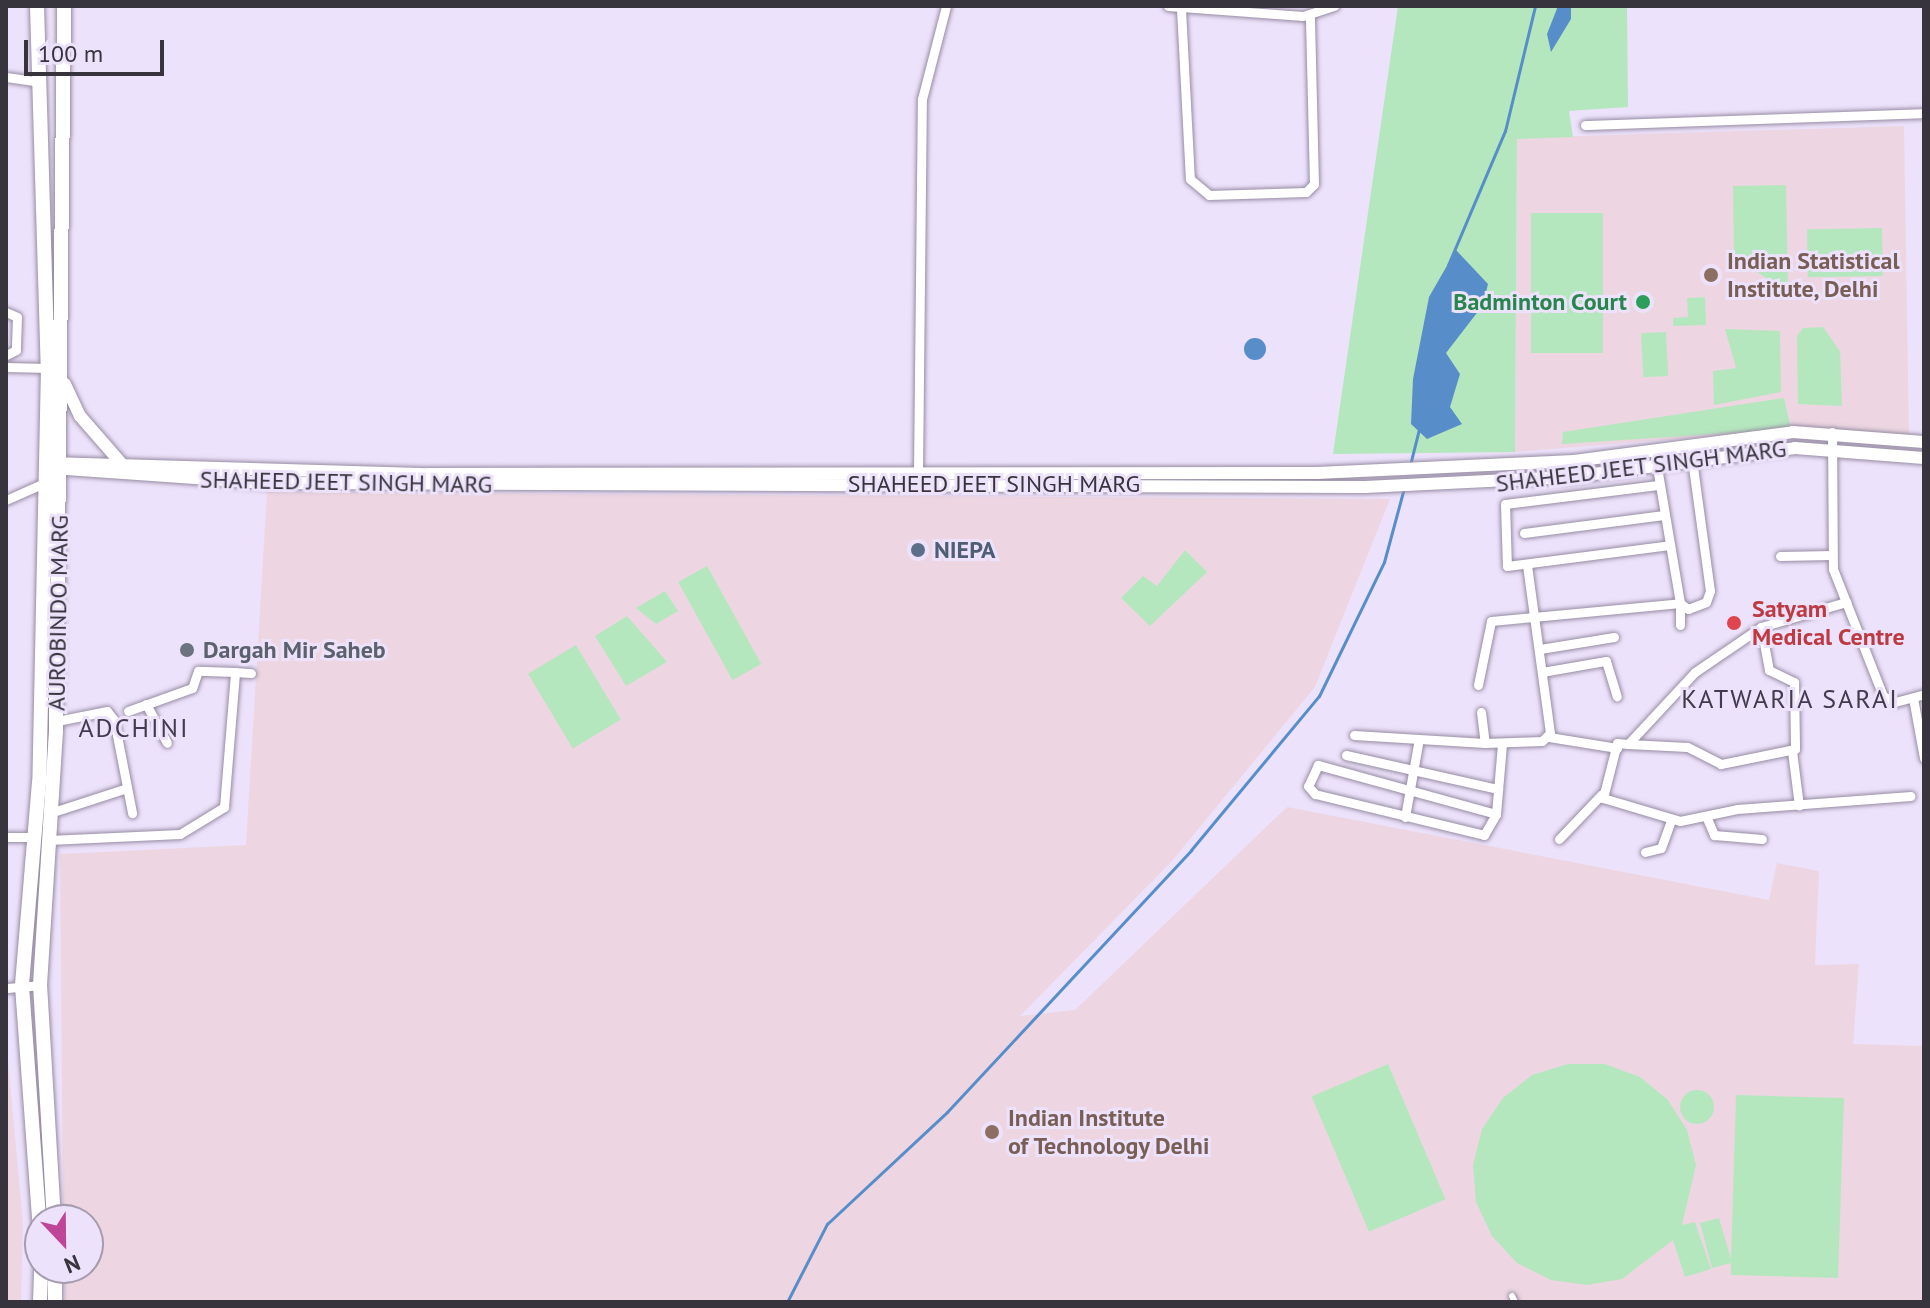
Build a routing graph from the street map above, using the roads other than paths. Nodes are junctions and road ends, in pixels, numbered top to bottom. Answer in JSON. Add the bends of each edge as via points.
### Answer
{"nodes":[{"id":1,"x":37,"y":6,"type":"edge"},
{"id":2,"x":64,"y":6,"type":"edge"},
{"id":3,"x":946,"y":6,"type":"edge"},
{"id":4,"x":1168,"y":6,"type":"edge"},
{"id":5,"x":1334,"y":6,"type":"edge"},
{"id":6,"x":1181,"y":9,"type":"junction"},
{"id":7,"x":1310,"y":15,"type":"junction"},
{"id":8,"x":6,"y":77,"type":"edge"},
{"id":9,"x":36,"y":81,"type":"junction"},
{"id":10,"x":1924,"y":113,"type":"edge"},
{"id":11,"x":1585,"y":125,"type":"dead end"},
{"id":12,"x":6,"y":312,"type":"edge"},
{"id":13,"x":6,"y":355,"type":"edge"},
{"id":14,"x":6,"y":367,"type":"edge"},
{"id":15,"x":48,"y":368,"type":"junction"},
{"id":16,"x":65,"y":384,"type":"junction"},
{"id":17,"x":1832,"y":432,"type":"junction"},
{"id":18,"x":1924,"y":442,"type":"edge"},
{"id":19,"x":1832,"y":448,"type":"junction"},
{"id":20,"x":1654,"y":449,"type":"junction"},
{"id":21,"x":1924,"y":458,"type":"edge"},
{"id":22,"x":1692,"y":459,"type":"junction"},
{"id":23,"x":121,"y":463,"type":"junction"},
{"id":24,"x":43,"y":464,"type":"junction"},
{"id":25,"x":1654,"y":464,"type":"junction"},
{"id":26,"x":62,"y":466,"type":"junction"},
{"id":27,"x":918,"y":472,"type":"junction"},
{"id":28,"x":1406,"y":479,"type":"junction"},
{"id":29,"x":42,"y":484,"type":"junction"},
{"id":30,"x":1658,"y":485,"type":"junction"},
{"id":31,"x":6,"y":500,"type":"edge"},
{"id":32,"x":1664,"y":515,"type":"junction"},
{"id":33,"x":1524,"y":533,"type":"dead end"},
{"id":34,"x":1670,"y":545,"type":"junction"},
{"id":35,"x":1832,"y":555,"type":"junction"},
{"id":36,"x":1780,"y":556,"type":"dead end"},
{"id":37,"x":1527,"y":565,"type":"junction"},
{"id":38,"x":1846,"y":602,"type":"junction"},
{"id":39,"x":1680,"y":603,"type":"junction"},
{"id":40,"x":1536,"y":621,"type":"junction"},
{"id":41,"x":1680,"y":625,"type":"dead end"},
{"id":42,"x":1761,"y":627,"type":"junction"},
{"id":43,"x":1614,"y":637,"type":"dead end"},
{"id":44,"x":1540,"y":649,"type":"junction"},
{"id":45,"x":235,"y":672,"type":"junction"},
{"id":46,"x":1542,"y":672,"type":"junction"},
{"id":47,"x":251,"y":673,"type":"dead end"},
{"id":48,"x":1478,"y":685,"type":"dead end"},
{"id":49,"x":1924,"y":694,"type":"edge"},
{"id":50,"x":1617,"y":696,"type":"dead end"},
{"id":51,"x":1913,"y":698,"type":"junction"},
{"id":52,"x":146,"y":704,"type":"junction"},
{"id":53,"x":128,"y":711,"type":"dead end"},
{"id":54,"x":1481,"y":712,"type":"dead end"},
{"id":55,"x":57,"y":721,"type":"junction"},
{"id":56,"x":1354,"y":735,"type":"dead end"},
{"id":57,"x":1549,"y":737,"type":"junction"},
{"id":58,"x":167,"y":743,"type":"dead end"},
{"id":59,"x":1485,"y":743,"type":"junction"},
{"id":60,"x":1418,"y":744,"type":"junction"},
{"id":61,"x":1502,"y":744,"type":"junction"},
{"id":62,"x":1628,"y":744,"type":"junction"},
{"id":63,"x":1617,"y":748,"type":"junction"},
{"id":64,"x":1792,"y":751,"type":"junction"},
{"id":65,"x":1346,"y":755,"type":"dead end"},
{"id":66,"x":1924,"y":758,"type":"edge"},
{"id":67,"x":1414,"y":769,"type":"junction"},
{"id":68,"x":127,"y":788,"type":"junction"},
{"id":69,"x":1498,"y":789,"type":"junction"},
{"id":70,"x":1410,"y":791,"type":"junction"},
{"id":71,"x":1602,"y":794,"type":"junction"},
{"id":72,"x":1911,"y":796,"type":"dead end"},
{"id":73,"x":1799,"y":806,"type":"junction"},
{"id":74,"x":50,"y":813,"type":"junction"},
{"id":75,"x":132,"y":813,"type":"dead end"},
{"id":76,"x":1496,"y":814,"type":"junction"},
{"id":77,"x":1706,"y":816,"type":"junction"},
{"id":78,"x":1405,"y":817,"type":"junction"},
{"id":79,"x":1671,"y":821,"type":"junction"},
{"id":80,"x":6,"y":837,"type":"edge"},
{"id":81,"x":34,"y":837,"type":"junction"},
{"id":82,"x":1559,"y":839,"type":"dead end"},
{"id":83,"x":1762,"y":839,"type":"dead end"},
{"id":84,"x":49,"y":840,"type":"junction"},
{"id":85,"x":1645,"y":852,"type":"dead end"},
{"id":86,"x":40,"y":985,"type":"junction"},
{"id":87,"x":22,"y":986,"type":"junction"},
{"id":88,"x":6,"y":988,"type":"edge"},
{"id":89,"x":38,"y":1204,"type":"edge"},
{"id":90,"x":53,"y":1204,"type":"edge"}],
"edges":[{"from":1,"to":9,"type":"highway"},
{"from":2,"to":16,"type":"highway","name":"AUROBINDO MARG"},
{"from":3,"to":27,"type":"street","via":[[922,99]]},
{"from":4,"to":6,"type":"street"},
{"from":5,"to":7,"type":"street"},
{"from":6,"to":7,"type":"street"},
{"from":6,"to":7,"type":"street","via":[[1190,179],[1209,195],[1306,192],[1314,184]]},
{"from":8,"to":9,"type":"street"},
{"from":9,"to":15,"type":"highway"},
{"from":10,"to":11,"type":"street"},
{"from":12,"to":13,"type":"street","via":[[17,317],[16,350]]},
{"from":14,"to":15,"type":"street"},
{"from":15,"to":24,"type":"highway","name":"AUROBINDO MARG"},
{"from":16,"to":23,"type":"main road","via":[[88,428]]},
{"from":16,"to":26,"type":"highway","name":"AUROBINDO MARG"},
{"from":17,"to":18,"type":"main road","name":"SHAHEED JEET SINGH MARG"},
{"from":17,"to":19,"type":"street"},
{"from":17,"to":20,"type":"main road","name":"SHAHEED JEET SINGH MARG"},
{"from":19,"to":21,"type":"main road","name":"SHAHEED JEET SINGH MARG"},
{"from":19,"to":22,"type":"main road","name":"SHAHEED JEET SINGH MARG"},
{"from":19,"to":35,"type":"street"},
{"from":20,"to":25,"type":"street"},
{"from":20,"to":28,"type":"main road","name":"SHAHEED JEET SINGH MARG"},
{"from":22,"to":25,"type":"main road","name":"SHAHEED JEET SINGH MARG"},
{"from":22,"to":39,"type":"street","via":[[1710,591],[1706,602],[1688,609]]},
{"from":23,"to":26,"type":"main road","name":"SHAHEED JEET SINGH MARG"},
{"from":23,"to":27,"type":"main road","name":"SHAHEED JEET SINGH MARG","via":[[428,474]]},
{"from":24,"to":26,"type":"main road"},
{"from":24,"to":29,"type":"highway","name":"AUROBINDO MARG"},
{"from":25,"to":28,"type":"main road","name":"SHAHEED JEET SINGH MARG","via":[[1501,483]]},
{"from":25,"to":30,"type":"street"},
{"from":26,"to":28,"type":"main road","name":"SHAHEED JEET SINGH MARG","via":[[281,483]]},
{"from":26,"to":55,"type":"highway","name":"AUROBINDO MARG"},
{"from":27,"to":28,"type":"main road","name":"SHAHEED JEET SINGH MARG"},
{"from":29,"to":31,"type":"street"},
{"from":29,"to":81,"type":"highway","name":"AUROBINDO MARG"},
{"from":30,"to":32,"type":"street"},
{"from":30,"to":37,"type":"street","via":[[1505,504],[1507,566]]},
{"from":32,"to":33,"type":"street"},
{"from":32,"to":34,"type":"street"},
{"from":34,"to":37,"type":"street"},
{"from":34,"to":39,"type":"street"},
{"from":35,"to":36,"type":"street"},
{"from":35,"to":38,"type":"street"},
{"from":37,"to":40,"type":"street"},
{"from":38,"to":42,"type":"street"},
{"from":38,"to":51,"type":"street","via":[[1883,696]]},
{"from":39,"to":40,"type":"street"},
{"from":39,"to":41,"type":"street"},
{"from":40,"to":44,"type":"street"},
{"from":40,"to":48,"type":"street","via":[[1488,624]]},
{"from":42,"to":62,"type":"street","via":[[1695,672]]},
{"from":42,"to":64,"type":"street","via":[[1769,670],[1795,685]]},
{"from":43,"to":44,"type":"street"},
{"from":44,"to":46,"type":"street"},
{"from":45,"to":47,"type":"street"},
{"from":45,"to":52,"type":"street","via":[[198,671],[192,688]]},
{"from":45,"to":84,"type":"street","via":[[226,798],[218,814],[180,834]]},
{"from":46,"to":50,"type":"street","via":[[1606,661]]},
{"from":46,"to":57,"type":"street"},
{"from":49,"to":51,"type":"street"},
{"from":51,"to":66,"type":"street"},
{"from":52,"to":53,"type":"street"},
{"from":52,"to":58,"type":"street"},
{"from":54,"to":59,"type":"street"},
{"from":55,"to":68,"type":"street","via":[[107,711]]},
{"from":55,"to":74,"type":"highway","name":"AUROBINDO MARG"},
{"from":56,"to":60,"type":"street"},
{"from":57,"to":61,"type":"street"},
{"from":57,"to":63,"type":"street"},
{"from":59,"to":60,"type":"street"},
{"from":59,"to":61,"type":"street"},
{"from":60,"to":67,"type":"street"},
{"from":61,"to":69,"type":"street"},
{"from":62,"to":63,"type":"street"},
{"from":62,"to":64,"type":"street","via":[[1687,747],[1721,764]]},
{"from":63,"to":71,"type":"street"},
{"from":64,"to":73,"type":"street"},
{"from":65,"to":67,"type":"street"},
{"from":67,"to":69,"type":"street"},
{"from":67,"to":70,"type":"street"},
{"from":68,"to":74,"type":"street"},
{"from":68,"to":75,"type":"street"},
{"from":69,"to":76,"type":"street"},
{"from":70,"to":76,"type":"street"},
{"from":70,"to":78,"type":"street"},
{"from":70,"to":78,"type":"street","via":[[1318,765],[1308,786],[1315,794]]},
{"from":71,"to":79,"type":"street"},
{"from":71,"to":82,"type":"street"},
{"from":72,"to":73,"type":"street"},
{"from":73,"to":77,"type":"street"},
{"from":74,"to":84,"type":"highway","name":"AUROBINDO MARG"},
{"from":76,"to":78,"type":"street","via":[[1482,835]]},
{"from":77,"to":79,"type":"street"},
{"from":77,"to":83,"type":"street","via":[[1714,835]]},
{"from":79,"to":85,"type":"street","via":[[1661,848]]},
{"from":80,"to":81,"type":"street"},
{"from":81,"to":87,"type":"highway","name":"AUROBINDO MARG"},
{"from":84,"to":86,"type":"highway","name":"AUROBINDO MARG"},
{"from":86,"to":87,"type":"street"},
{"from":86,"to":90,"type":"highway","name":"AUROBINDO MARG"},
{"from":87,"to":88,"type":"street"},
{"from":87,"to":89,"type":"highway","name":"AUROBINDO MARG"}]}
